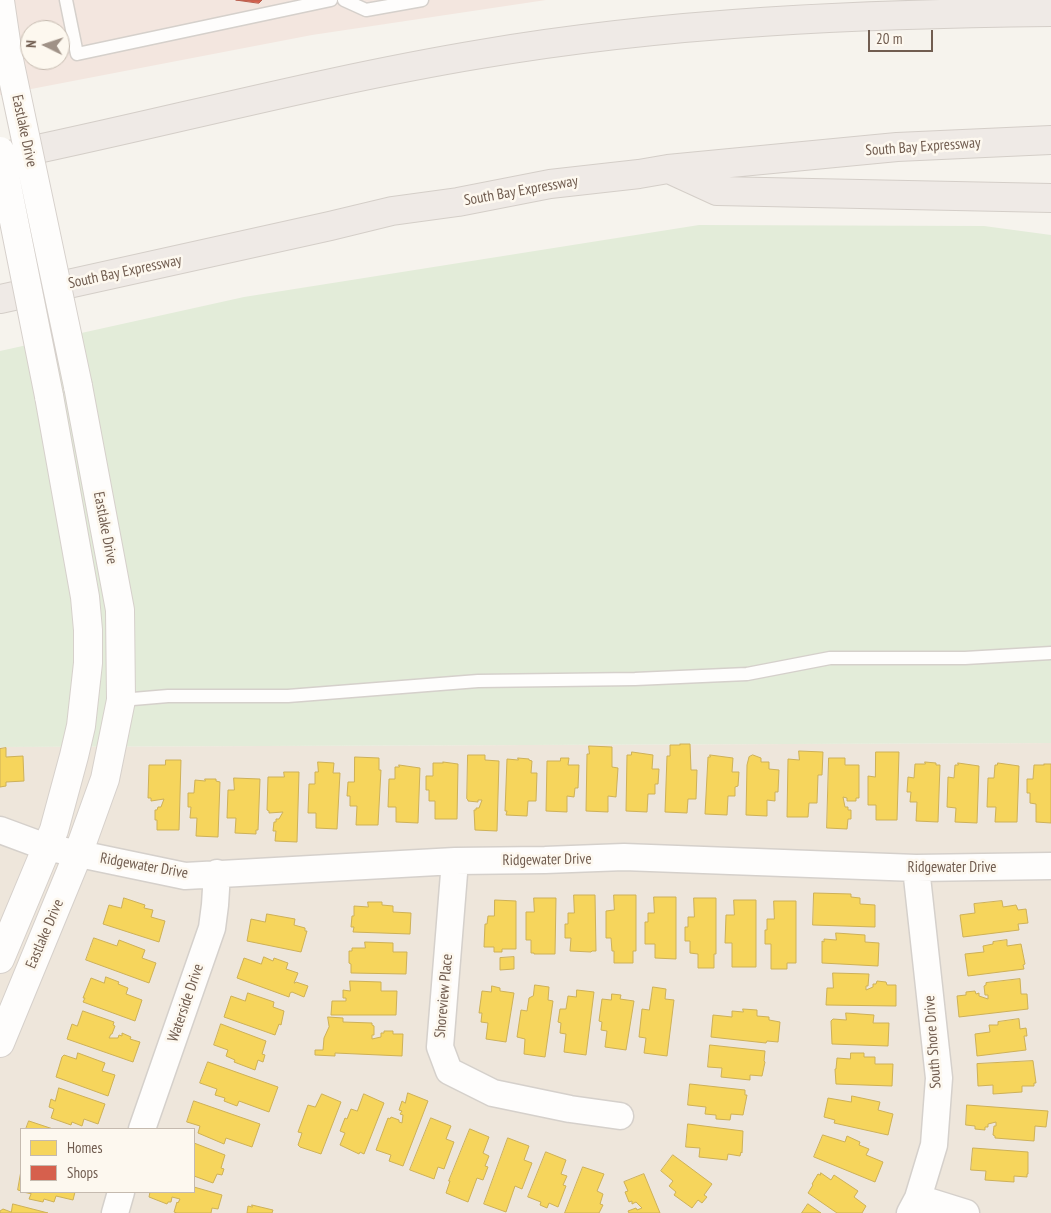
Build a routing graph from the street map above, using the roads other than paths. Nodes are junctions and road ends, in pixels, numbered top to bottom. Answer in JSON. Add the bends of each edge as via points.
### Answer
{"nodes":[{"id":1,"x":66,"y":0,"type":"edge"},
{"id":2,"x":331,"y":0,"type":"edge"},
{"id":3,"x":344,"y":0,"type":"edge"},
{"id":4,"x":422,"y":0,"type":"edge"},
{"id":5,"x":999,"y":0,"type":"edge"},
{"id":6,"x":0,"y":1,"type":"edge"},
{"id":7,"x":1051,"y":12,"type":"edge"},
{"id":8,"x":791,"y":20,"type":"junction"},
{"id":9,"x":1051,"y":140,"type":"edge"},
{"id":10,"x":0,"y":151,"type":"edge"},
{"id":11,"x":0,"y":157,"type":"edge"},
{"id":12,"x":668,"y":169,"type":"junction"},
{"id":13,"x":1051,"y":198,"type":"edge"},
{"id":14,"x":0,"y":299,"type":"edge"},
{"id":15,"x":1051,"y":653,"type":"edge"},
{"id":16,"x":121,"y":700,"type":"junction"},
{"id":17,"x":0,"y":830,"type":"edge"},
{"id":18,"x":46,"y":847,"type":"junction"},
{"id":19,"x":78,"y":854,"type":"junction"},
{"id":20,"x":455,"y":861,"type":"junction"},
{"id":21,"x":1051,"y":866,"type":"edge"},
{"id":22,"x":916,"y":868,"type":"junction"},
{"id":23,"x":217,"y":873,"type":"junction"},
{"id":24,"x":0,"y":959,"type":"edge"},
{"id":25,"x":0,"y":1043,"type":"edge"},
{"id":26,"x":620,"y":1116,"type":"dead end"},
{"id":27,"x":142,"y":1128,"type":"edge"},
{"id":28,"x":121,"y":1193,"type":"edge"},
{"id":29,"x":914,"y":1206,"type":"edge"},
{"id":30,"x":115,"y":1213,"type":"edge"},
{"id":31,"x":966,"y":1213,"type":"edge"}],
"edges":[{"from":1,"to":2,"type":"lane","via":[[78,54]]},
{"from":3,"to":4,"type":"lane","via":[[366,10]]},
{"from":5,"to":8,"type":"highway"},
{"from":6,"to":16,"type":"street","name":"Eastlake Drive","bridge":true,"via":[[8,55],[78,386],[120,610]]},
{"from":7,"to":8,"type":"highway"},
{"from":8,"to":11,"type":"highway","via":[[636,33],[482,54],[330,83]]},
{"from":9,"to":12,"type":"highway","name":"South Bay Expressway","via":[[897,147]]},
{"from":10,"to":18,"type":"street","name":"Eastlake Drive","bridge":true,"via":[[85,597],[88,646],[85,697],[79,734],[54,830]]},
{"from":12,"to":13,"type":"highway","via":[[717,191]]},
{"from":12,"to":14,"type":"highway","name":"South Bay Expressway","via":[[550,184],[392,211]]},
{"from":15,"to":16,"type":"lane","via":[[965,658],[830,658],[747,674],[478,681],[288,696],[168,696]]},
{"from":16,"to":19,"type":"street","name":"Eastlake Drive","via":[[105,779]]},
{"from":17,"to":18,"type":"street","name":"Ridgewater Drive"},
{"from":18,"to":19,"type":"street","name":"Ridgewater Drive"},
{"from":18,"to":24,"type":"street","name":"Eastlake Drive"},
{"from":19,"to":23,"type":"street","name":"Ridgewater Drive","via":[[185,876]]},
{"from":19,"to":25,"type":"street","name":"Eastlake Drive"},
{"from":20,"to":22,"type":"street","name":"Ridgewater Drive","via":[[624,857]]},
{"from":20,"to":23,"type":"street","name":"Ridgewater Drive"},
{"from":20,"to":26,"type":"street","name":"Shoreview Place","via":[[440,1047],[449,1071],[493,1093]]},
{"from":21,"to":22,"type":"street","name":"Ridgewater Drive"},
{"from":22,"to":29,"type":"street","name":"South Shore Drive","via":[[939,1078],[934,1145]]},
{"from":23,"to":27,"type":"street","name":"Waterside Drive","via":[[212,928]]},
{"from":28,"to":30,"type":"street"},
{"from":29,"to":31,"type":"street"}]}
